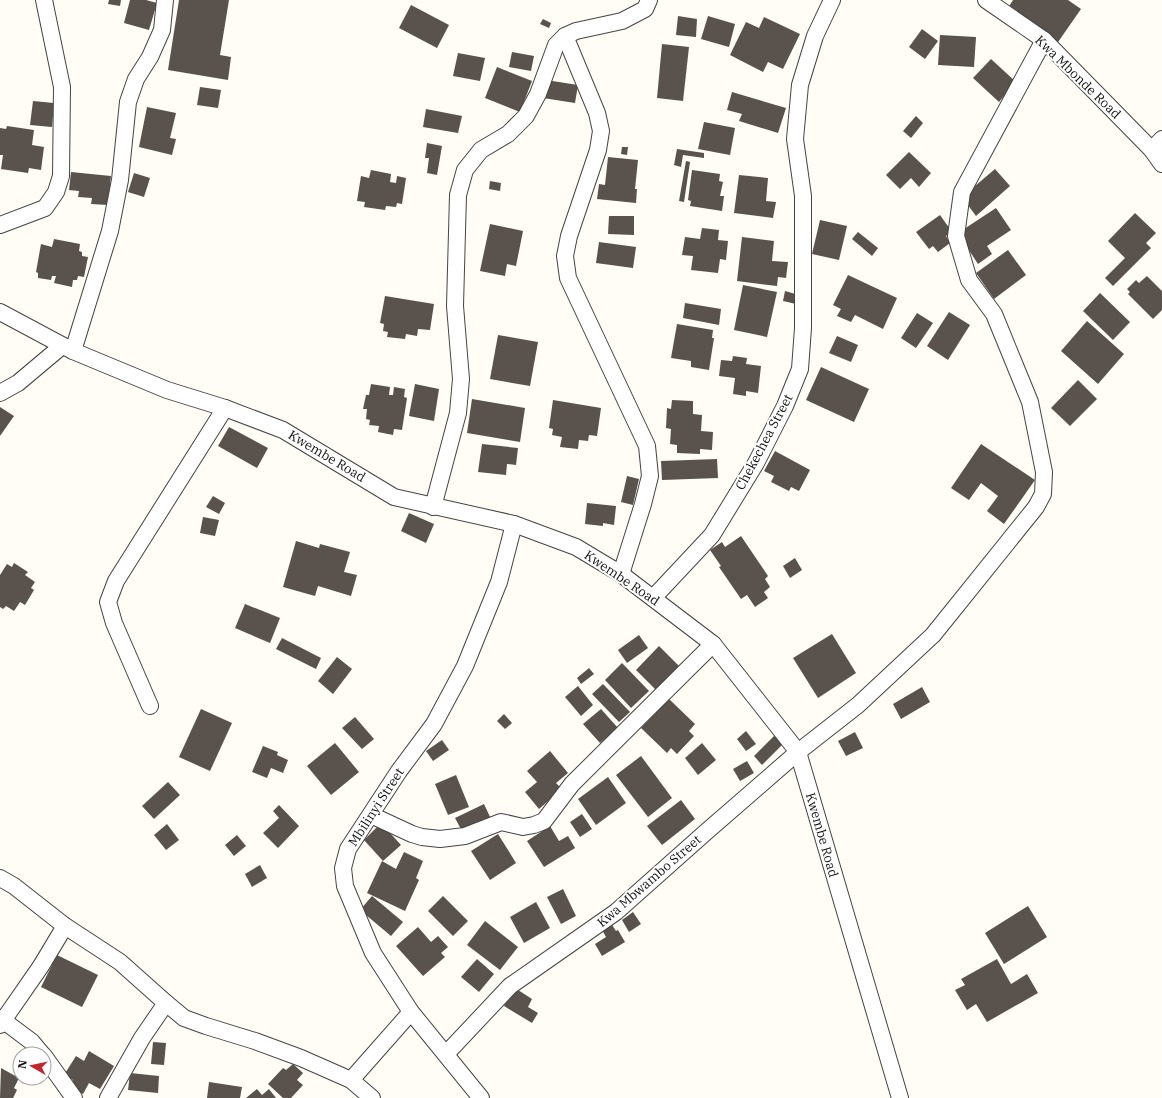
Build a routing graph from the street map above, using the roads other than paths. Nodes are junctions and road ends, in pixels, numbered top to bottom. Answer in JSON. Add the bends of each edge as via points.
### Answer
{"nodes":[{"id":1,"x":44,"y":0,"type":"edge"},
{"id":2,"x":165,"y":0,"type":"edge"},
{"id":3,"x":649,"y":0,"type":"edge"},
{"id":4,"x":832,"y":0,"type":"edge"},
{"id":5,"x":986,"y":0,"type":"edge"},
{"id":6,"x":565,"y":36,"type":"junction"},
{"id":7,"x":1044,"y":40,"type":"junction"},
{"id":8,"x":1157,"y":145,"type":"edge"},
{"id":9,"x":1162,"y":164,"type":"edge"},
{"id":10,"x":0,"y":225,"type":"edge"},
{"id":11,"x":0,"y":312,"type":"edge"},
{"id":12,"x":67,"y":349,"type":"junction"},
{"id":13,"x":0,"y":393,"type":"edge"},
{"id":14,"x":225,"y":408,"type":"junction"},
{"id":15,"x":433,"y":507,"type":"junction"},
{"id":16,"x":514,"y":524,"type":"junction"},
{"id":17,"x":621,"y":574,"type":"junction"},
{"id":18,"x":653,"y":598,"type":"junction"},
{"id":19,"x":713,"y":644,"type":"junction"},
{"id":20,"x":150,"y":706,"type":"dead end"},
{"id":21,"x":798,"y":752,"type":"junction"},
{"id":22,"x":371,"y":815,"type":"junction"},
{"id":23,"x":0,"y":878,"type":"edge"},
{"id":24,"x":65,"y":926,"type":"junction"},
{"id":25,"x":166,"y":1003,"type":"junction"},
{"id":26,"x":411,"y":1012,"type":"junction"},
{"id":27,"x":1,"y":1021,"type":"edge"},
{"id":28,"x":35,"y":1046,"type":"edge"},
{"id":29,"x":446,"y":1054,"type":"junction"},
{"id":30,"x":52,"y":1067,"type":"edge"},
{"id":31,"x":351,"y":1080,"type":"junction"},
{"id":32,"x":74,"y":1098,"type":"edge"},
{"id":33,"x":108,"y":1098,"type":"edge"},
{"id":34,"x":372,"y":1098,"type":"edge"},
{"id":35,"x":481,"y":1098,"type":"edge"},
{"id":36,"x":900,"y":1098,"type":"edge"}],
"edges":[{"from":1,"to":10,"type":"street","via":[[62,87],[61,176],[56,192],[45,208]]},
{"from":2,"to":12,"type":"street","via":[[162,30],[150,57],[136,79],[128,102],[120,180],[110,231]]},
{"from":3,"to":6,"type":"street","via":[[645,9],[622,20]]},
{"from":4,"to":18,"type":"street","name":"Chekechea Street","via":[[815,36],[800,85],[795,139],[803,196],[803,328],[800,369],[785,406],[756,463],[712,535]]},
{"from":5,"to":7,"type":"street","name":"Kwa Mbonde Road"},
{"from":6,"to":15,"type":"street","via":[[556,45],[538,94],[526,116],[508,134],[481,150],[465,170],[458,195],[455,306],[461,379],[458,413]]},
{"from":6,"to":17,"type":"street","via":[[598,112],[601,132],[598,150],[569,236],[565,256],[568,278],[648,446],[650,476]]},
{"from":7,"to":8,"type":"street","name":"Kwa Mbonde Road"},
{"from":7,"to":21,"type":"street","name":"Kwa Mbwambo Street","via":[[962,192],[956,236],[969,280],[994,314],[1030,402],[1044,472],[1043,494],[1036,508],[934,635],[858,705]]},
{"from":8,"to":9,"type":"street","name":"Kwa Mbonde Road"},
{"from":11,"to":12,"type":"street","name":"Kwembe Road"},
{"from":12,"to":13,"type":"street"},
{"from":12,"to":14,"type":"street","name":"Kwembe Road","via":[[167,390]]},
{"from":14,"to":15,"type":"street","name":"Kwembe Road","via":[[283,430],[394,497]]},
{"from":14,"to":20,"type":"street","via":[[116,581],[108,602],[114,624]]},
{"from":15,"to":16,"type":"street","name":"Kwembe Road"},
{"from":16,"to":17,"type":"street","name":"Kwembe Road","via":[[576,547]]},
{"from":16,"to":22,"type":"street","name":"Mbilinyi Street","via":[[499,582],[465,666],[434,724],[399,771]]},
{"from":17,"to":18,"type":"street","name":"Kwembe Road"},
{"from":18,"to":19,"type":"street","name":"Kwembe Road"},
{"from":19,"to":21,"type":"street","name":"Kwembe Road"},
{"from":19,"to":22,"type":"street","via":[[572,784],[544,821],[523,827],[501,822],[464,836],[440,839],[412,834]]},
{"from":21,"to":29,"type":"street","name":"Kwa Mbwambo Street","via":[[616,912],[510,986]]},
{"from":21,"to":36,"type":"street","name":"Kwembe Road"},
{"from":22,"to":26,"type":"street","name":"Mbilinyi Street","via":[[348,849],[343,868],[345,886],[373,953]]},
{"from":23,"to":24,"type":"street"},
{"from":24,"to":25,"type":"street","via":[[120,962]]},
{"from":24,"to":27,"type":"street","via":[[41,966]]},
{"from":25,"to":31,"type":"street","via":[[184,1018],[255,1040]]},
{"from":25,"to":33,"type":"street","via":[[142,1038]]},
{"from":26,"to":29,"type":"street","name":"Mbilinyi Street"},
{"from":26,"to":31,"type":"street"},
{"from":27,"to":28,"type":"street"},
{"from":29,"to":35,"type":"street","name":"Mbilinyi Street"},
{"from":30,"to":32,"type":"street"},
{"from":31,"to":34,"type":"street"}]}
